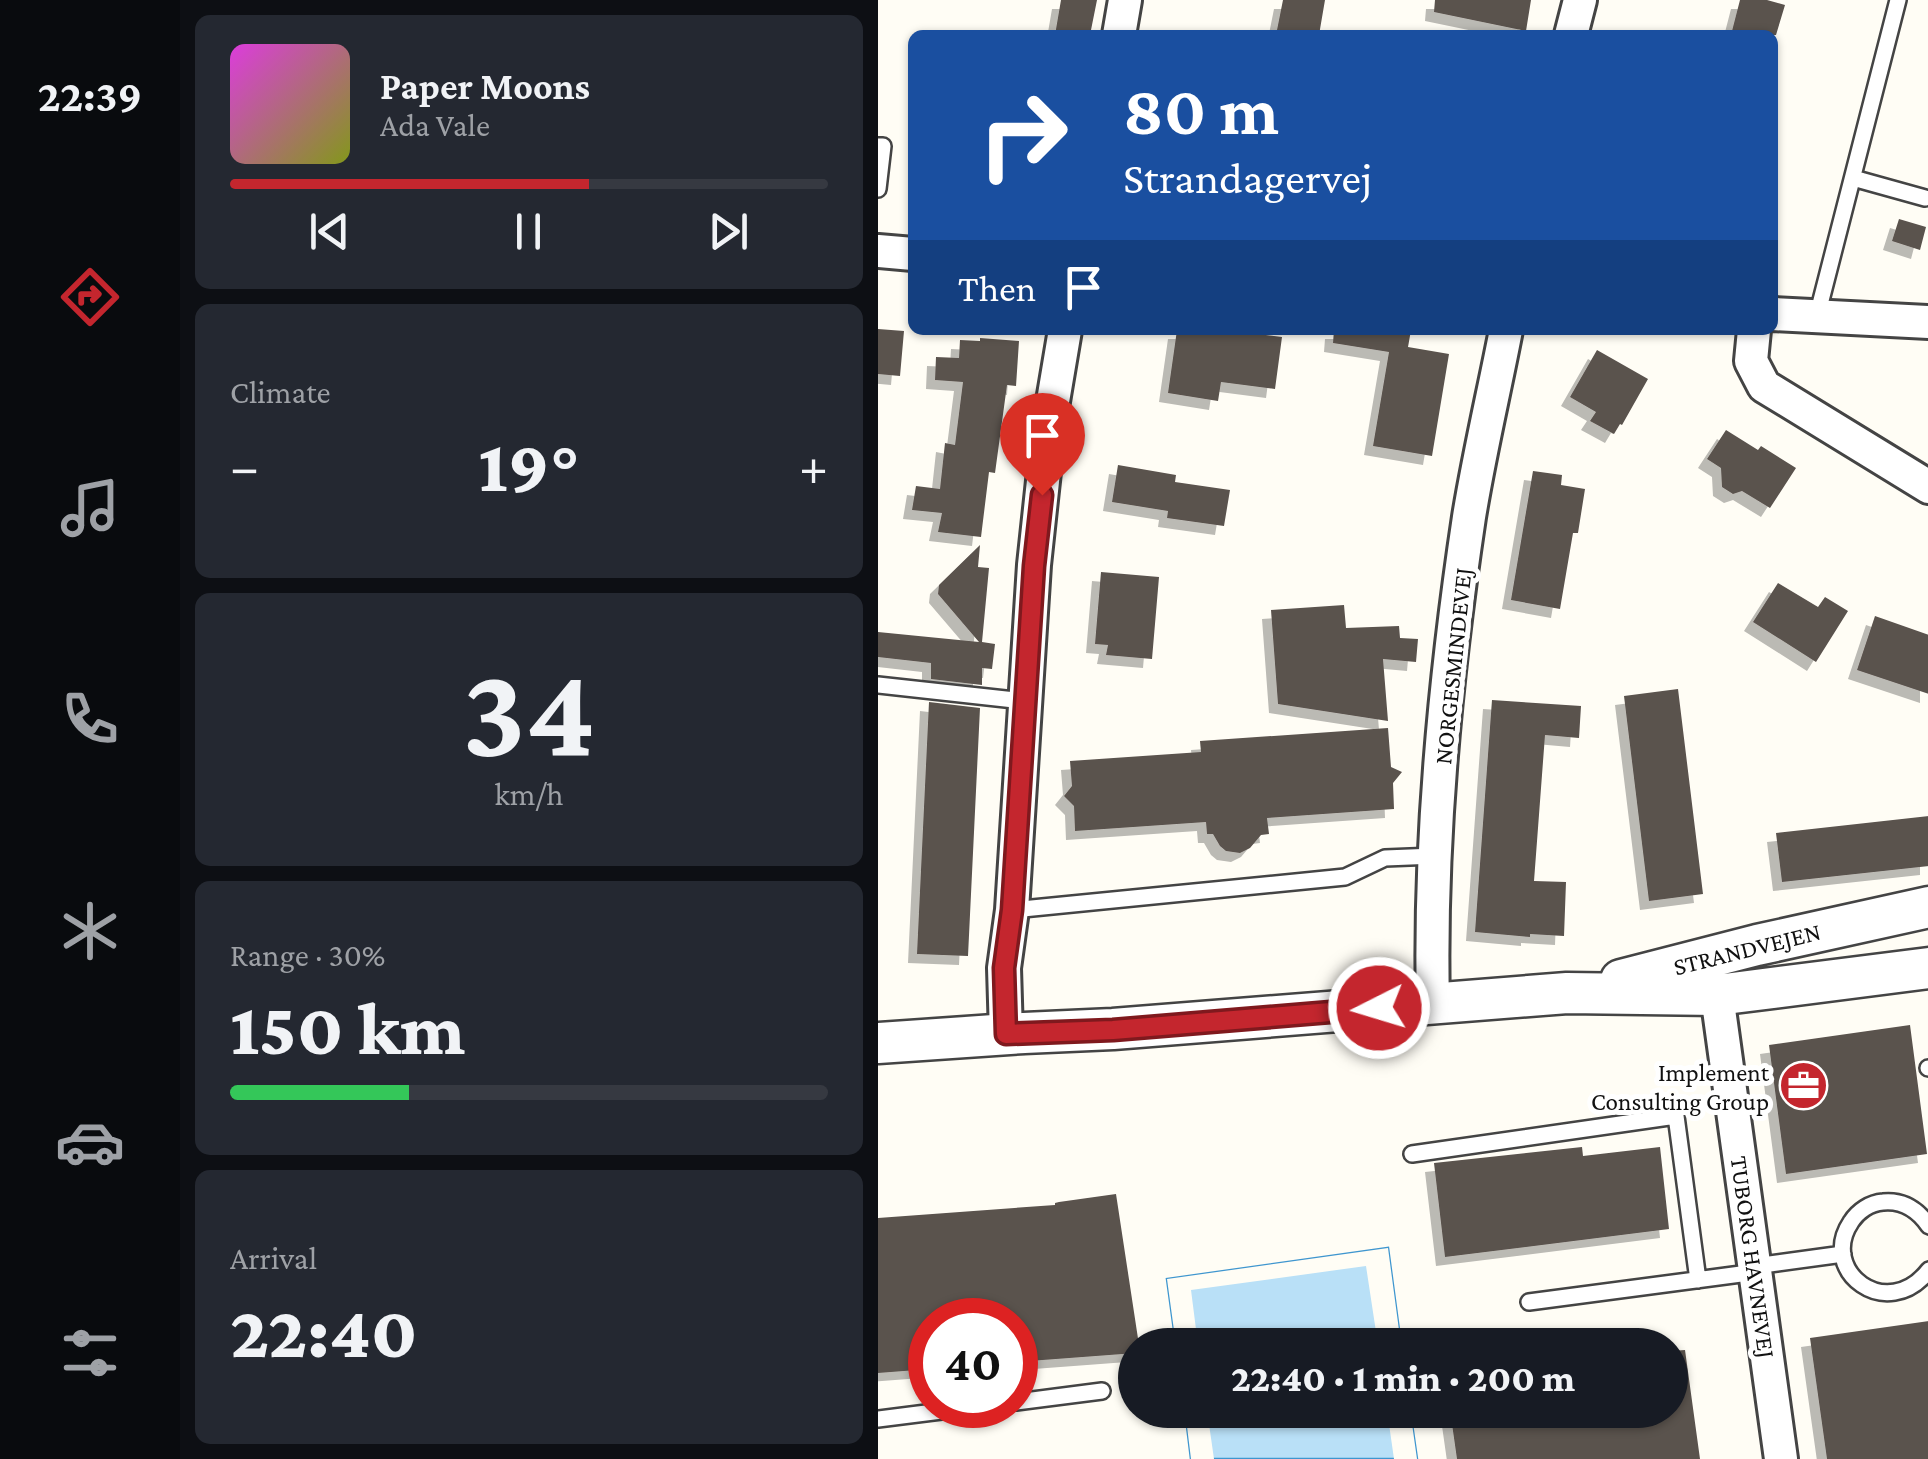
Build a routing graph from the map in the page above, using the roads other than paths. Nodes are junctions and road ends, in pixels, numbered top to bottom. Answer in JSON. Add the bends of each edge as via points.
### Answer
{"nodes":[{"id":1,"x":1125,"y":0,"type":"edge"},
{"id":2,"x":1580,"y":0,"type":"edge"},
{"id":3,"x":1898,"y":0,"type":"edge"},
{"id":4,"x":1120,"y":30,"type":"edge"},
{"id":5,"x":1572,"y":30,"type":"edge"},
{"id":6,"x":878,"y":146,"type":"edge"},
{"id":7,"x":1853,"y":178,"type":"junction"},
{"id":8,"x":878,"y":189,"type":"edge"},
{"id":9,"x":1925,"y":198,"type":"dead end"},
{"id":10,"x":878,"y":251,"type":"edge"},
{"id":11,"x":908,"y":254,"type":"edge"},
{"id":12,"x":1778,"y":314,"type":"edge"},
{"id":13,"x":1817,"y":317,"type":"junction"},
{"id":14,"x":1928,"y":322,"type":"edge"},
{"id":15,"x":1064,"y":335,"type":"edge"},
{"id":16,"x":1505,"y":335,"type":"edge"},
{"id":17,"x":1754,"y":335,"type":"edge"},
{"id":18,"x":1928,"y":487,"type":"edge"},
{"id":19,"x":878,"y":685,"type":"edge"},
{"id":20,"x":1024,"y":701,"type":"junction"},
{"id":21,"x":1435,"y":856,"type":"junction"},
{"id":22,"x":1928,"y":907,"type":"edge"},
{"id":23,"x":1012,"y":910,"type":"junction"},
{"id":24,"x":1928,"y":942,"type":"edge"},
{"id":25,"x":1928,"y":968,"type":"edge"},
{"id":26,"x":1567,"y":993,"type":"junction"},
{"id":27,"x":1717,"y":995,"type":"junction"},
{"id":28,"x":1433,"y":1004,"type":"junction"},
{"id":29,"x":1006,"y":1034,"type":"junction"},
{"id":30,"x":878,"y":1043,"type":"edge"},
{"id":31,"x":1412,"y":1154,"type":"dead end"},
{"id":32,"x":1926,"y":1214,"type":"edge"},
{"id":33,"x":1843,"y":1254,"type":"junction"},
{"id":34,"x":1755,"y":1269,"type":"junction"},
{"id":35,"x":1928,"y":1270,"type":"edge"},
{"id":36,"x":1698,"y":1280,"type":"junction"},
{"id":37,"x":1529,"y":1302,"type":"dead end"},
{"id":38,"x":1102,"y":1391,"type":"dead end"},
{"id":39,"x":1038,"y":1399,"type":"edge"},
{"id":40,"x":908,"y":1415,"type":"edge"},
{"id":41,"x":878,"y":1419,"type":"edge"},
{"id":42,"x":1781,"y":1459,"type":"edge"}],
"edges":[{"from":1,"to":4,"type":"street"},
{"from":2,"to":5,"type":"street"},
{"from":3,"to":7,"type":"lane"},
{"from":6,"to":8,"type":"lane"},
{"from":7,"to":9,"type":"lane"},
{"from":7,"to":13,"type":"lane"},
{"from":10,"to":11,"type":"street"},
{"from":12,"to":13,"type":"street"},
{"from":13,"to":14,"type":"street"},
{"from":15,"to":20,"type":"street"},
{"from":16,"to":21,"type":"street","name":"NORGESMINDEVEJ","via":[[1470,516],[1446,698]]},
{"from":17,"to":18,"type":"street","via":[[1752,360],[1764,386]]},
{"from":19,"to":20,"type":"lane"},
{"from":20,"to":23,"type":"street"},
{"from":21,"to":23,"type":"lane","via":[[1385,858],[1345,877]]},
{"from":21,"to":28,"type":"street","name":"NORGESMINDEVEJ"},
{"from":22,"to":26,"type":"street","name":"STRANDVEJEN"},
{"from":23,"to":29,"type":"street","via":[[1004,968]]},
{"from":24,"to":27,"type":"street"},
{"from":25,"to":27,"type":"street","name":"STRANDVEJEN"},
{"from":26,"to":27,"type":"street","name":"STRANDVEJEN"},
{"from":26,"to":28,"type":"street","name":"STRANDVEJEN"},
{"from":27,"to":34,"type":"street","name":"TUBORG HAVNEVEJ"},
{"from":28,"to":29,"type":"street","name":"STRANDVEJEN"},
{"from":29,"to":30,"type":"street","name":"STRANDVEJEN"},
{"from":31,"to":36,"type":"lane","via":[[1676,1116]]},
{"from":32,"to":33,"type":"lane","via":[[1896,1202],[1868,1206],[1848,1226]]},
{"from":33,"to":34,"type":"lane"},
{"from":33,"to":35,"type":"lane","via":[[1856,1280],[1880,1293],[1909,1289]]},
{"from":34,"to":36,"type":"lane"},
{"from":34,"to":42,"type":"street","name":"TUBORG HAVNEVEJ"},
{"from":36,"to":37,"type":"lane"},
{"from":38,"to":39,"type":"lane"},
{"from":40,"to":41,"type":"lane"}]}
